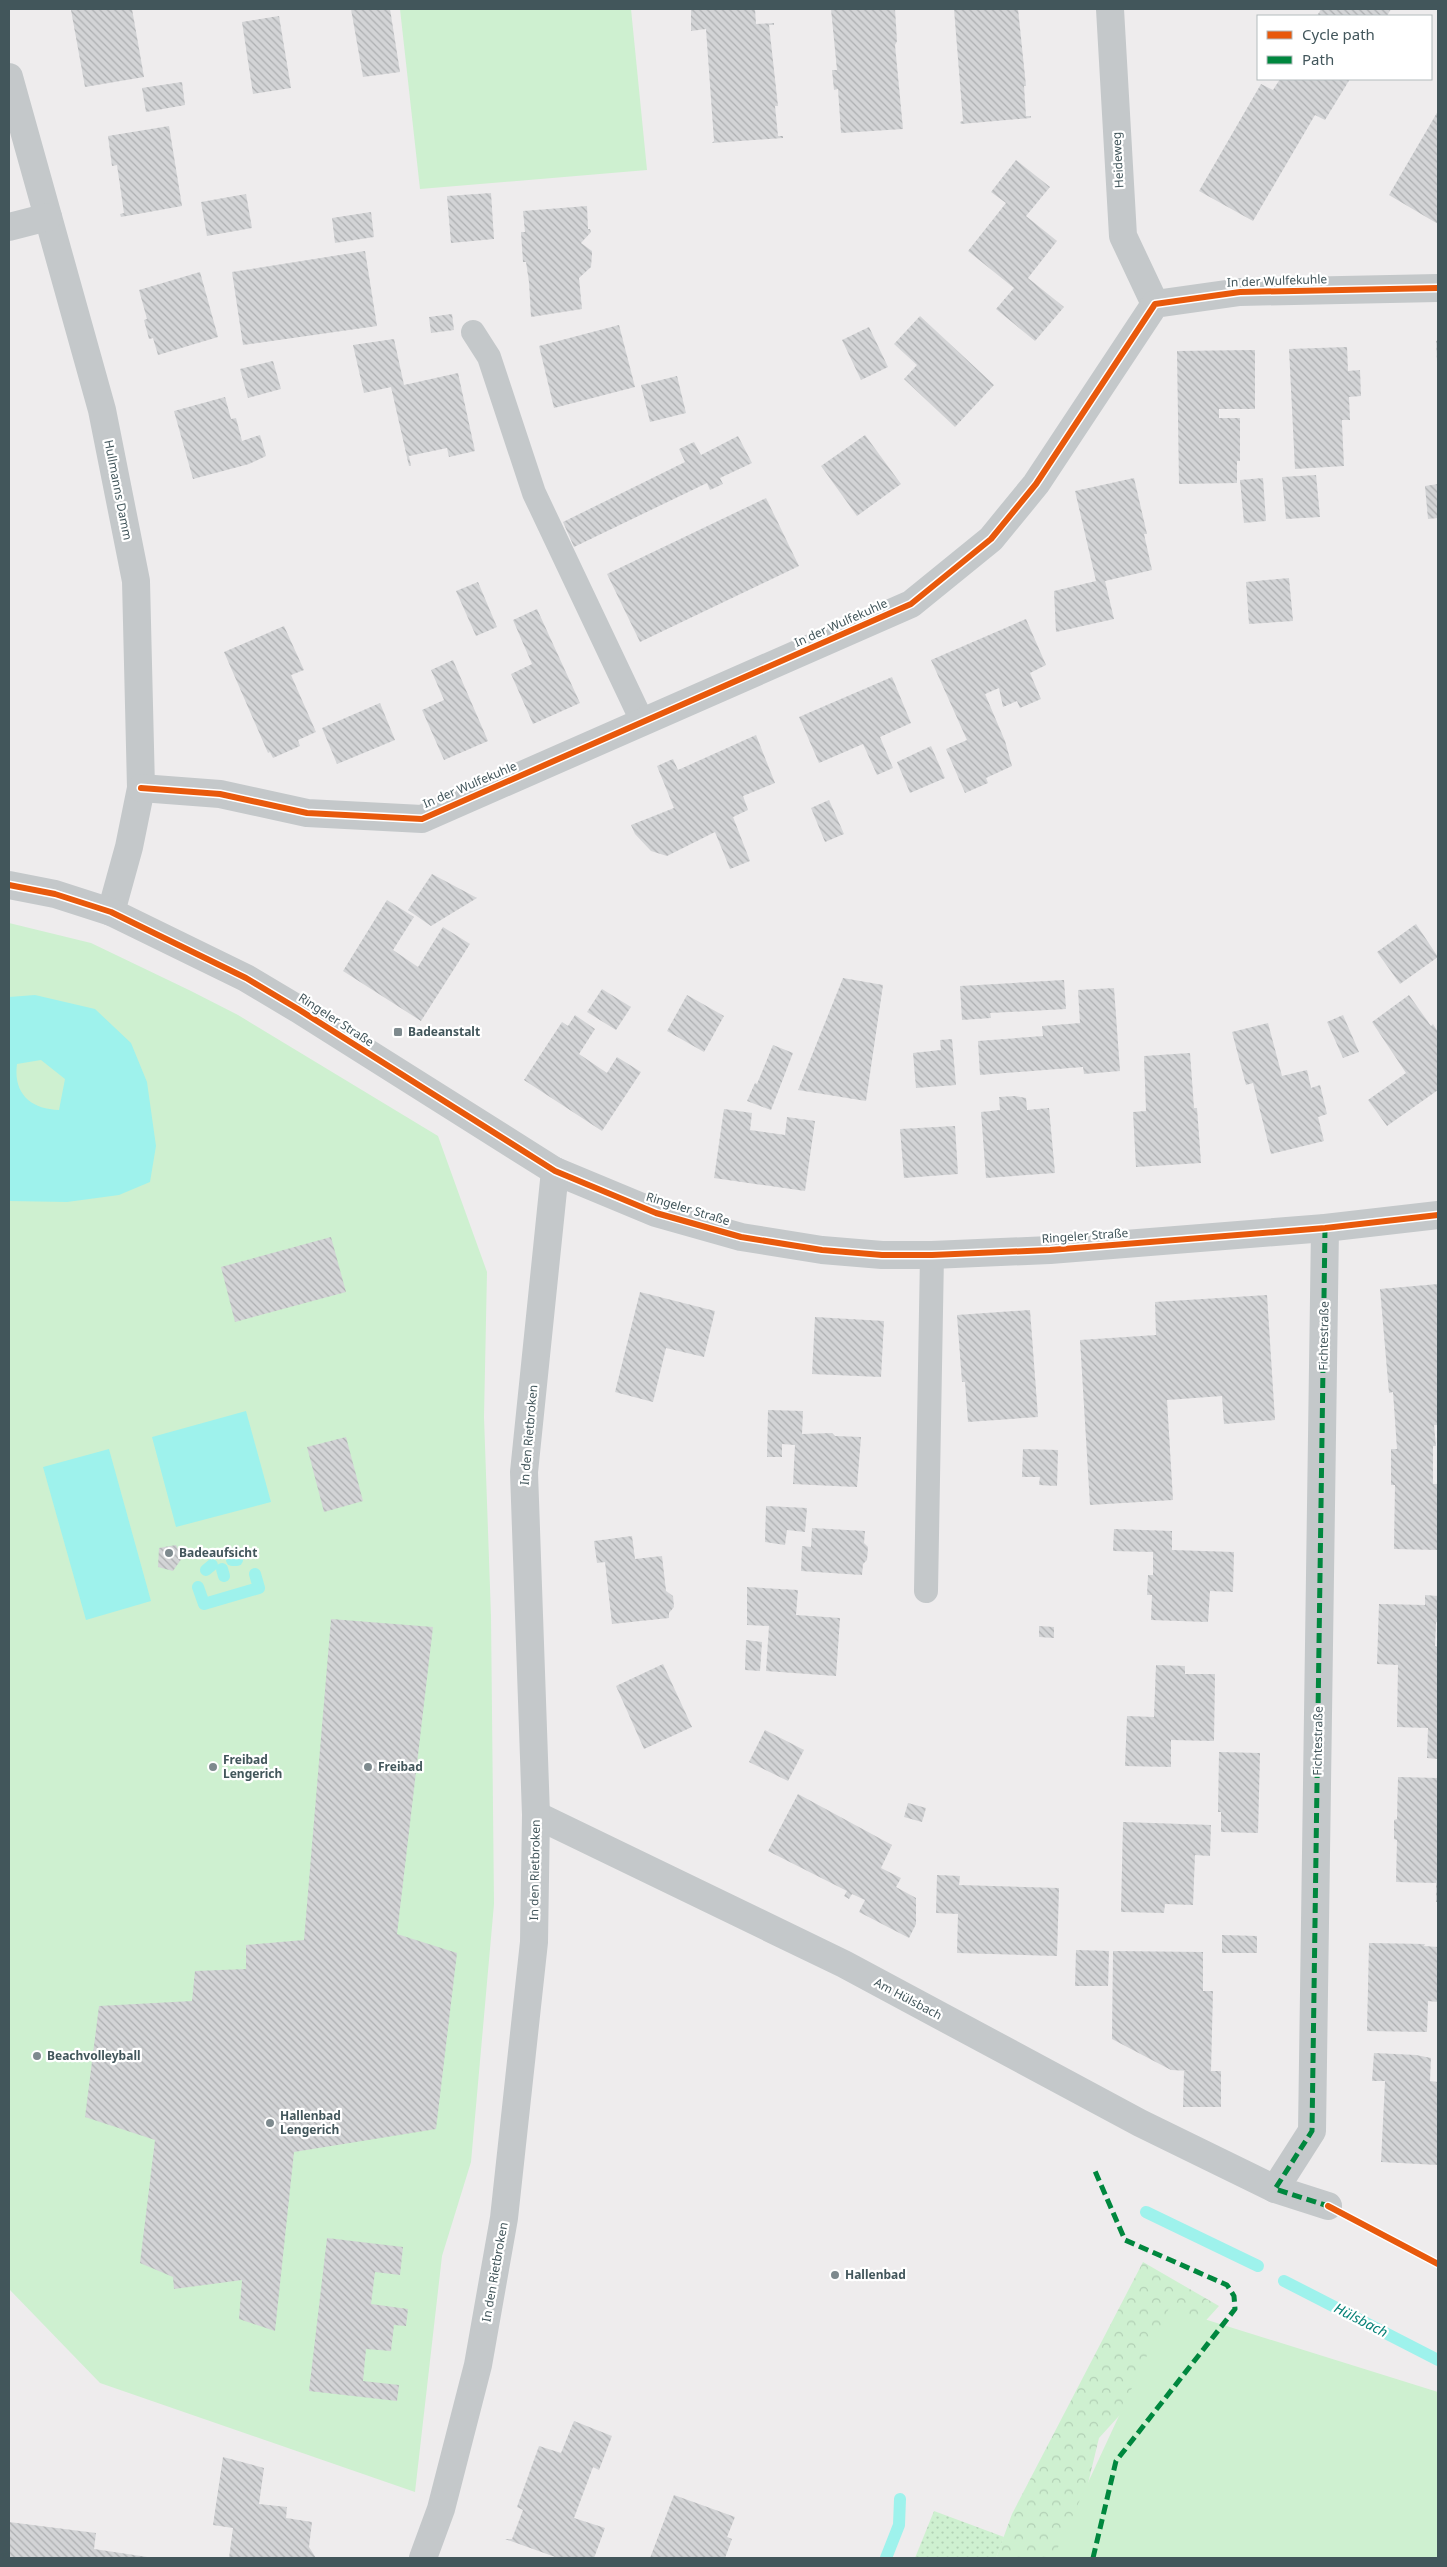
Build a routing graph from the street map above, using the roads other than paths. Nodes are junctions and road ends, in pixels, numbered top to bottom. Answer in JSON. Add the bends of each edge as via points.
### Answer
{"nodes":[{"id":1,"x":1110,"y":9,"type":"edge"},
{"id":2,"x":9,"y":77,"type":"edge"},
{"id":3,"x":48,"y":216,"type":"junction"},
{"id":4,"x":9,"y":227,"type":"edge"},
{"id":5,"x":1438,"y":288,"type":"edge"},
{"id":6,"x":1155,"y":304,"type":"junction"},
{"id":7,"x":472,"y":332,"type":"dead end"},
{"id":8,"x":643,"y":723,"type":"junction"},
{"id":9,"x":141,"y":788,"type":"junction"},
{"id":10,"x":9,"y":885,"type":"edge"},
{"id":11,"x":111,"y":912,"type":"junction"},
{"id":12,"x":556,"y":1171,"type":"junction"},
{"id":13,"x":1438,"y":1215,"type":"edge"},
{"id":14,"x":1325,"y":1228,"type":"junction"},
{"id":15,"x":932,"y":1256,"type":"junction"},
{"id":16,"x":926,"y":1591,"type":"dead end"},
{"id":17,"x":536,"y":1815,"type":"junction"},
{"id":18,"x":1275,"y":2189,"type":"junction"},
{"id":19,"x":1328,"y":2206,"type":"dead end"},
{"id":20,"x":423,"y":2558,"type":"edge"}],
"edges":[{"from":1,"to":6,"type":"street","name":"Heideweg","via":[[1123,236]]},
{"from":2,"to":3,"type":"street","name":"Hullmanns Damm"},
{"from":3,"to":4,"type":"street"},
{"from":3,"to":9,"type":"street","name":"Hullmanns Damm","via":[[102,410],[136,581]]},
{"from":5,"to":6,"type":"street","name":"In der Wulfekuhle","via":[[1240,292]]},
{"from":6,"to":8,"type":"street","name":"In der Wulfekuhle","via":[[1036,484],[991,539],[911,604]]},
{"from":7,"to":8,"type":"lane","via":[[489,357],[534,493]]},
{"from":8,"to":9,"type":"street","name":"In der Wulfekuhle","via":[[422,818],[307,813],[220,794]]},
{"from":9,"to":11,"type":"street","name":"Hullmanns Damm"},
{"from":10,"to":11,"type":"street","name":"Ringeler Straße","via":[[54,894]]},
{"from":11,"to":12,"type":"street","name":"Ringeler Straße","via":[[188,948],[298,1009]]},
{"from":12,"to":15,"type":"street","name":"Ringeler Straße","via":[[656,1213],[741,1237],[822,1250]]},
{"from":12,"to":17,"type":"street","name":"In den Rietbroken","via":[[524,1472]]},
{"from":13,"to":14,"type":"street","name":"Ringeler Straße"},
{"from":14,"to":15,"type":"street","name":"Ringeler Straße"},
{"from":14,"to":18,"type":"street","name":"Fichtestraße","via":[[1312,2132]]},
{"from":15,"to":16,"type":"lane"},
{"from":17,"to":18,"type":"street","name":"Am Hülsbach","via":[[844,1964],[1140,2123]]},
{"from":17,"to":20,"type":"street","name":"In den Rietbroken","via":[[534,1942],[504,2218],[478,2365],[441,2509]]},
{"from":18,"to":19,"type":"street"}]}
